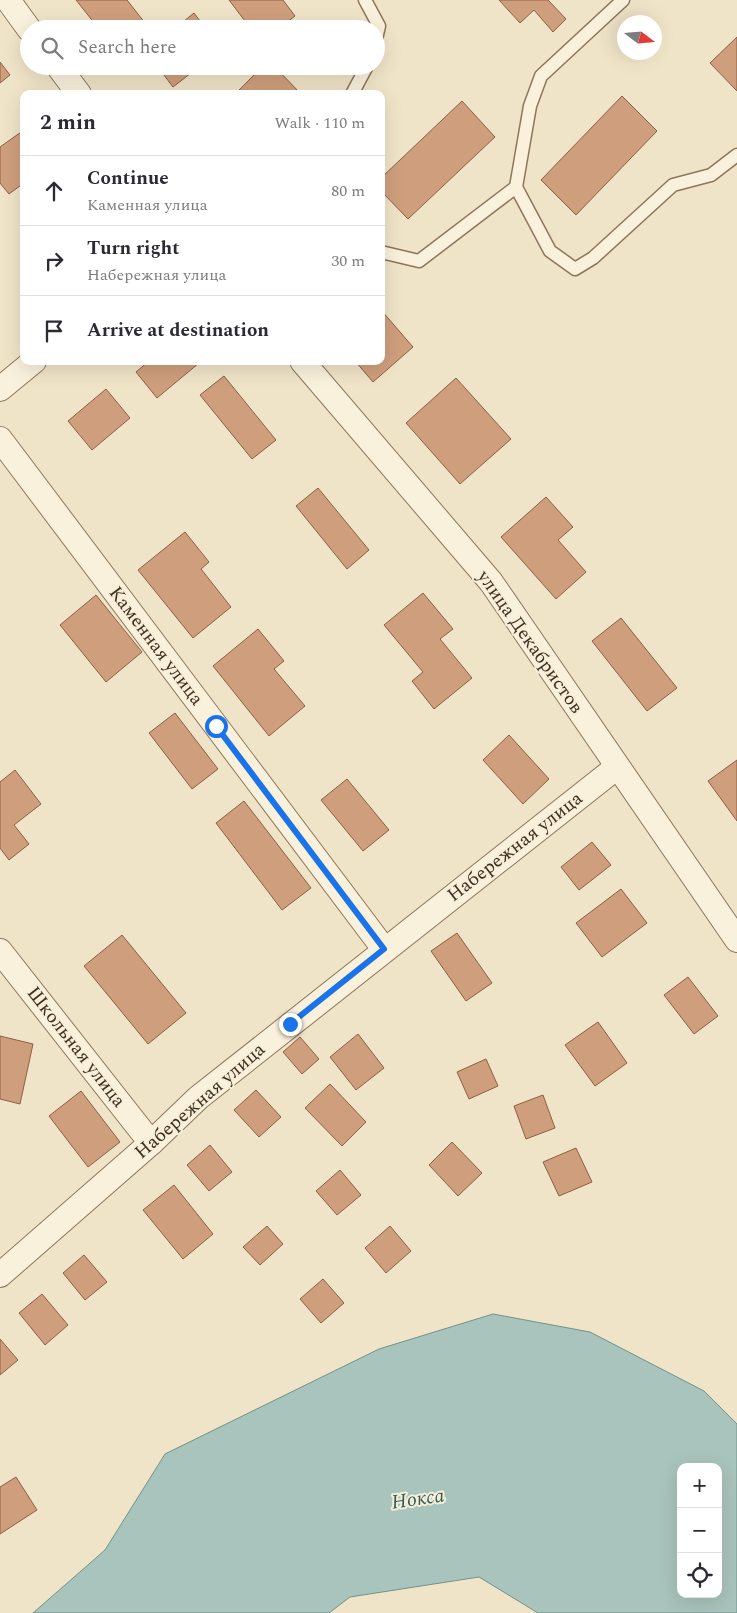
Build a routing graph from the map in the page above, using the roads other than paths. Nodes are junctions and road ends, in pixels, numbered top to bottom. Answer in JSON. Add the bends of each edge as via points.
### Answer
{"nodes":[{"id":1,"x":8,"y":0,"type":"edge"},
{"id":2,"x":365,"y":0,"type":"edge"},
{"id":3,"x":623,"y":0,"type":"edge"},
{"id":4,"x":22,"y":20,"type":"edge"},
{"id":5,"x":376,"y":20,"type":"edge"},
{"id":6,"x":64,"y":75,"type":"edge"},
{"id":7,"x":362,"y":75,"type":"edge"},
{"id":8,"x":75,"y":90,"type":"edge"},
{"id":9,"x":354,"y":90,"type":"edge"},
{"id":10,"x":737,"y":155,"type":"edge"},
{"id":11,"x":516,"y":187,"type":"junction"},
{"id":12,"x":385,"y":253,"type":"edge"},
{"id":13,"x":29,"y":365,"type":"edge"},
{"id":14,"x":305,"y":365,"type":"edge"},
{"id":15,"x":0,"y":389,"type":"edge"},
{"id":16,"x":0,"y":439,"type":"edge"},
{"id":17,"x":618,"y":768,"type":"junction"},
{"id":18,"x":737,"y":940,"type":"edge"},
{"id":19,"x":384,"y":949,"type":"junction"},
{"id":20,"x":0,"y":952,"type":"edge"},
{"id":21,"x":151,"y":1142,"type":"junction"},
{"id":22,"x":0,"y":1275,"type":"edge"}],
"edges":[{"from":1,"to":4,"type":"street"},
{"from":2,"to":5,"type":"lane"},
{"from":3,"to":11,"type":"lane","via":[[541,76],[530,106]]},
{"from":6,"to":8,"type":"street"},
{"from":7,"to":9,"type":"lane"},
{"from":10,"to":11,"type":"lane","via":[[711,175],[673,184],[593,258],[575,269],[550,250]]},
{"from":11,"to":12,"type":"lane","via":[[419,261]]},
{"from":13,"to":15,"type":"street"},
{"from":14,"to":17,"type":"street","name":"улица Декабристов","via":[[491,582]]},
{"from":16,"to":19,"type":"street","name":"Каменная улица"},
{"from":17,"to":18,"type":"street","name":"улица Декабристов"},
{"from":17,"to":19,"type":"street","name":"Набережная улица"},
{"from":19,"to":21,"type":"street","name":"Набережная улица","via":[[198,1098]]},
{"from":20,"to":21,"type":"street","name":"Школьная улица"},
{"from":21,"to":22,"type":"street","name":"Набережная улица"}]}
